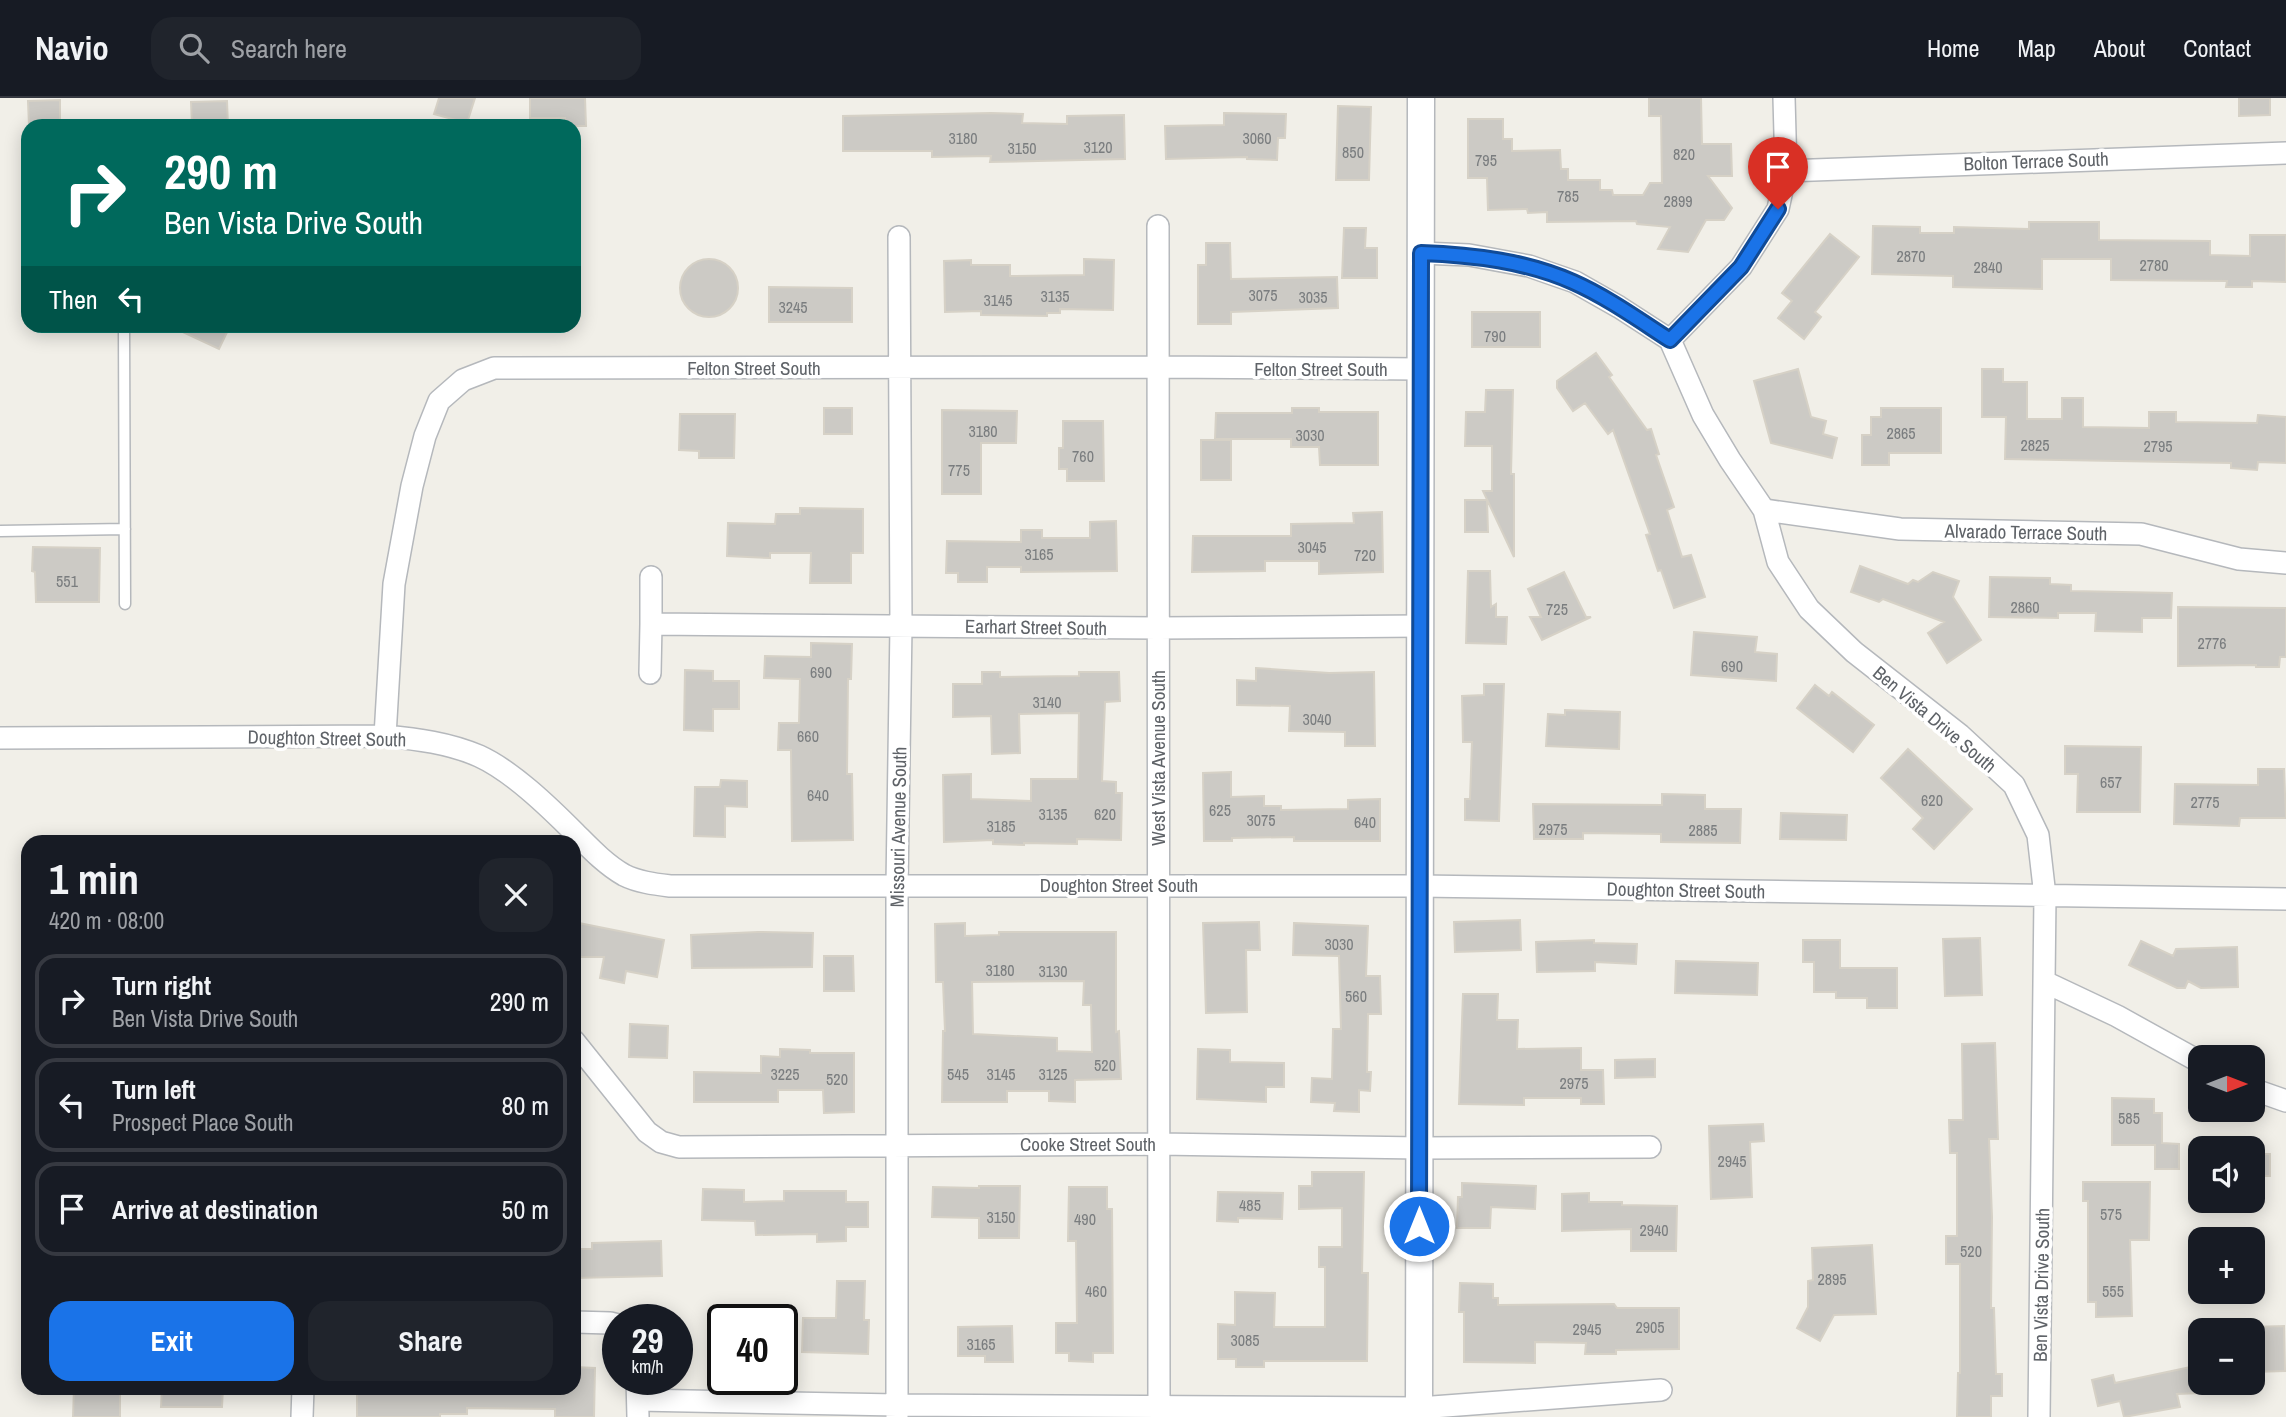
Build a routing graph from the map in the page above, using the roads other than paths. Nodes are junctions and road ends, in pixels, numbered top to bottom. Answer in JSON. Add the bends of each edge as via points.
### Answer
{"nodes":[{"id":1,"x":1421,"y":98,"type":"edge"},
{"id":2,"x":1784,"y":98,"type":"edge"},
{"id":3,"x":2286,"y":153,"type":"edge"},
{"id":4,"x":1786,"y":171,"type":"junction"},
{"id":5,"x":1158,"y":226,"type":"dead end"},
{"id":6,"x":899,"y":237,"type":"dead end"},
{"id":7,"x":1421,"y":253,"type":"junction"},
{"id":8,"x":124,"y":333,"type":"edge"},
{"id":9,"x":1670,"y":340,"type":"junction"},
{"id":10,"x":1158,"y":367,"type":"junction"},
{"id":11,"x":898,"y":368,"type":"junction"},
{"id":12,"x":1421,"y":369,"type":"junction"},
{"id":13,"x":1764,"y":510,"type":"junction"},
{"id":14,"x":125,"y":529,"type":"junction"},
{"id":15,"x":0,"y":531,"type":"edge"},
{"id":16,"x":2286,"y":563,"type":"edge"},
{"id":17,"x":651,"y":577,"type":"dead end"},
{"id":18,"x":125,"y":604,"type":"dead end"},
{"id":19,"x":651,"y":624,"type":"junction"},
{"id":20,"x":901,"y":626,"type":"junction"},
{"id":21,"x":1421,"y":626,"type":"junction"},
{"id":22,"x":1158,"y":628,"type":"junction"},
{"id":23,"x":650,"y":673,"type":"dead end"},
{"id":24,"x":385,"y":736,"type":"junction"},
{"id":25,"x":0,"y":738,"type":"edge"},
{"id":26,"x":575,"y":835,"type":"edge"},
{"id":27,"x":581,"y":840,"type":"edge"},
{"id":28,"x":1158,"y":885,"type":"junction"},
{"id":29,"x":897,"y":886,"type":"junction"},
{"id":30,"x":1419,"y":886,"type":"junction"},
{"id":31,"x":2045,"y":896,"type":"junction"},
{"id":32,"x":2286,"y":899,"type":"edge"},
{"id":33,"x":2045,"y":982,"type":"junction"},
{"id":34,"x":581,"y":1050,"type":"edge"},
{"id":35,"x":2188,"y":1055,"type":"edge"},
{"id":36,"x":2265,"y":1094,"type":"edge"},
{"id":37,"x":2286,"y":1101,"type":"edge"},
{"id":38,"x":1159,"y":1144,"type":"junction"},
{"id":39,"x":898,"y":1145,"type":"junction"},
{"id":40,"x":1650,"y":1147,"type":"dead end"},
{"id":41,"x":1420,"y":1148,"type":"junction"},
{"id":42,"x":581,"y":1322,"type":"edge"},
{"id":43,"x":602,"y":1322,"type":"edge"},
{"id":44,"x":1661,"y":1390,"type":"dead end"},
{"id":45,"x":303,"y":1395,"type":"edge"},
{"id":46,"x":637,"y":1399,"type":"edge"},
{"id":47,"x":897,"y":1411,"type":"edge"},
{"id":48,"x":1159,"y":1412,"type":"edge"},
{"id":49,"x":1419,"y":1413,"type":"edge"},
{"id":50,"x":302,"y":1417,"type":"edge"},
{"id":51,"x":2039,"y":1417,"type":"edge"}],
"edges":[{"from":1,"to":7,"type":"street"},
{"from":2,"to":4,"type":"street"},
{"from":3,"to":4,"type":"street","name":"Bolton Terrace South"},
{"from":4,"to":9,"type":"street","via":[[1778,209],[1741,267]]},
{"from":5,"to":10,"type":"street","name":"West Vista Avenue South"},
{"from":6,"to":11,"type":"street","name":"Missouri Avenue South"},
{"from":7,"to":9,"type":"street","via":[[1469,254],[1540,270],[1574,282]]},
{"from":7,"to":12,"type":"street"},
{"from":8,"to":14,"type":"lane"},
{"from":9,"to":13,"type":"street","name":"Ben Vista Drive South","via":[[1703,415]]},
{"from":10,"to":11,"type":"street","name":"Felton Street South"},
{"from":10,"to":12,"type":"street","name":"Felton Street South"},
{"from":10,"to":22,"type":"street","name":"West Vista Avenue South"},
{"from":11,"to":20,"type":"street","name":"Missouri Avenue South"},
{"from":11,"to":24,"type":"street","name":"Felton Street South","via":[[494,368],[463,380],[439,401],[412,486],[394,584]]},
{"from":12,"to":21,"type":"street"},
{"from":13,"to":16,"type":"street","name":"Alvarado Terrace South","via":[[1900,529],[2141,534],[2239,559]]},
{"from":13,"to":31,"type":"street","name":"Ben Vista Drive South","via":[[1778,562],[1809,609],[2014,785],[2038,835]]},
{"from":14,"to":15,"type":"lane"},
{"from":14,"to":18,"type":"lane"},
{"from":17,"to":19,"type":"street"},
{"from":19,"to":20,"type":"street","name":"Earhart Street South"},
{"from":19,"to":23,"type":"street"},
{"from":20,"to":22,"type":"street","name":"Earhart Street South"},
{"from":20,"to":29,"type":"street","name":"Missouri Avenue South"},
{"from":21,"to":22,"type":"street","name":"Earhart Street South"},
{"from":21,"to":30,"type":"street"},
{"from":22,"to":28,"type":"street","name":"West Vista Avenue South"},
{"from":24,"to":25,"type":"street","name":"Doughton Street South"},
{"from":24,"to":26,"type":"street","name":"Doughton Street South","via":[[452,746],[480,757],[516,781]]},
{"from":27,"to":29,"type":"street","name":"Doughton Street South","via":[[606,863],[645,883]]},
{"from":28,"to":29,"type":"street","name":"Doughton Street South"},
{"from":28,"to":30,"type":"street","name":"Doughton Street South"},
{"from":28,"to":38,"type":"street","name":"West Vista Avenue South"},
{"from":29,"to":39,"type":"street","name":"Missouri Avenue South"},
{"from":30,"to":31,"type":"street","name":"Doughton Street South"},
{"from":30,"to":41,"type":"street"},
{"from":31,"to":32,"type":"street","name":"Doughton Street South"},
{"from":31,"to":33,"type":"street","name":"Ben Vista Drive South"},
{"from":33,"to":35,"type":"street"},
{"from":33,"to":51,"type":"street","name":"Ben Vista Drive South"},
{"from":34,"to":39,"type":"street","name":"Cooke Street South","via":[[647,1132],[661,1142],[679,1147]]},
{"from":36,"to":37,"type":"street"},
{"from":38,"to":39,"type":"street","name":"Cooke Street South"},
{"from":38,"to":41,"type":"street","name":"Cooke Street South"},
{"from":38,"to":48,"type":"street","name":"West Vista Avenue South"},
{"from":39,"to":47,"type":"street","name":"Missouri Avenue South"},
{"from":40,"to":41,"type":"street","name":"Cooke Street South"},
{"from":41,"to":49,"type":"street"},
{"from":42,"to":43,"type":"street"},
{"from":44,"to":49,"type":"street"},
{"from":45,"to":50,"type":"street"},
{"from":46,"to":47,"type":"street"},
{"from":47,"to":48,"type":"street"},
{"from":48,"to":49,"type":"street"}]}
